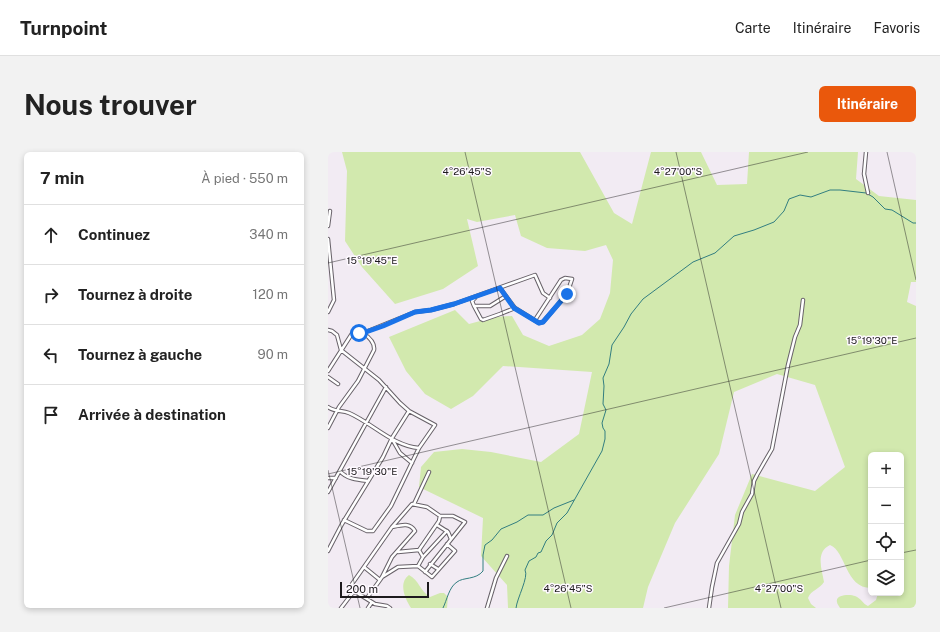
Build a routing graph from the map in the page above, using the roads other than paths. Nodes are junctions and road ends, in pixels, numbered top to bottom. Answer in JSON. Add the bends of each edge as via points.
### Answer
{"nodes":[{"id":1,"x":866,"y":152,"type":"edge"},
{"id":2,"x":868,"y":193,"type":"dead end"},
{"id":3,"x":330,"y":211,"type":"dead end"},
{"id":4,"x":328,"y":226,"type":"edge"},
{"id":5,"x":328,"y":239,"type":"edge"},
{"id":6,"x":500,"y":288,"type":"junction"},
{"id":7,"x":477,"y":296,"type":"junction"},
{"id":8,"x":506,"y":296,"type":"junction"},
{"id":9,"x":550,"y":298,"type":"junction"},
{"id":10,"x":803,"y":300,"type":"dead end"},
{"id":11,"x":474,"y":306,"type":"junction"},
{"id":12,"x":514,"y":308,"type":"junction"},
{"id":13,"x":328,"y":312,"type":"edge"},
{"id":14,"x":534,"y":320,"type":"junction"},
{"id":15,"x":328,"y":330,"type":"edge"},
{"id":16,"x":363,"y":333,"type":"junction"},
{"id":17,"x":341,"y":350,"type":"junction"},
{"id":18,"x":364,"y":368,"type":"junction"},
{"id":19,"x":328,"y":371,"type":"edge"},
{"id":20,"x":328,"y":377,"type":"edge"},
{"id":21,"x":338,"y":384,"type":"dead end"},
{"id":22,"x":386,"y":386,"type":"junction"},
{"id":23,"x":328,"y":407,"type":"edge"},
{"id":24,"x":409,"y":411,"type":"junction"},
{"id":25,"x":337,"y":412,"type":"junction"},
{"id":26,"x":366,"y":423,"type":"junction"},
{"id":27,"x":328,"y":428,"type":"edge"},
{"id":28,"x":392,"y":439,"type":"junction"},
{"id":29,"x":419,"y":448,"type":"junction"},
{"id":30,"x":412,"y":463,"type":"junction"},
{"id":31,"x":340,"y":471,"type":"junction"},
{"id":32,"x":428,"y":472,"type":"dead end"},
{"id":33,"x":328,"y":478,"type":"edge"},
{"id":34,"x":336,"y":478,"type":"junction"},
{"id":35,"x":368,"y":481,"type":"junction"},
{"id":36,"x":328,"y":492,"type":"edge"},
{"id":37,"x":414,"y":504,"type":"junction"},
{"id":38,"x":440,"y":516,"type":"junction"},
{"id":39,"x":344,"y":520,"type":"junction"},
{"id":40,"x":437,"y":525,"type":"junction"},
{"id":41,"x":392,"y":527,"type":"junction"},
{"id":42,"x":446,"y":531,"type":"junction"},
{"id":43,"x":451,"y":539,"type":"junction"},
{"id":44,"x":447,"y":544,"type":"junction"},
{"id":45,"x":419,"y":550,"type":"junction"},
{"id":46,"x":328,"y":551,"type":"edge"},
{"id":47,"x":398,"y":552,"type":"junction"},
{"id":48,"x":507,"y":556,"type":"dead end"},
{"id":49,"x":423,"y":557,"type":"junction"},
{"id":50,"x":430,"y":564,"type":"junction"},
{"id":51,"x":418,"y":566,"type":"junction"},
{"id":52,"x":364,"y":567,"type":"junction"},
{"id":53,"x":438,"y":569,"type":"junction"},
{"id":54,"x":425,"y":572,"type":"junction"},
{"id":55,"x":381,"y":579,"type":"junction"},
{"id":56,"x":354,"y":591,"type":"junction"},
{"id":57,"x":367,"y":598,"type":"junction"},
{"id":58,"x":372,"y":602,"type":"junction"},
{"id":59,"x":341,"y":608,"type":"edge"},
{"id":60,"x":368,"y":608,"type":"edge"},
{"id":61,"x":390,"y":608,"type":"edge"},
{"id":62,"x":487,"y":608,"type":"edge"},
{"id":63,"x":709,"y":608,"type":"edge"}],
"edges":[{"from":1,"to":2,"type":"street","via":[[864,174]]},
{"from":3,"to":4,"type":"street"},
{"from":5,"to":13,"type":"street","via":[[334,300]]},
{"from":6,"to":7,"type":"street"},
{"from":6,"to":8,"type":"street"},
{"from":6,"to":9,"type":"street","via":[[535,276],[543,293]]},
{"from":7,"to":11,"type":"street","via":[[472,301]]},
{"from":7,"to":16,"type":"street","via":[[436,309],[415,312]]},
{"from":8,"to":11,"type":"street","via":[[490,306]]},
{"from":8,"to":12,"type":"street"},
{"from":9,"to":14,"type":"street"},
{"from":9,"to":14,"type":"street","via":[[561,280],[572,279],[567,294],[543,322]]},
{"from":10,"to":63,"type":"street","via":[[800,325],[788,365],[772,449],[754,481],[752,494],[737,528],[718,562]]},
{"from":11,"to":12,"type":"street","via":[[483,320]]},
{"from":12,"to":14,"type":"street"},
{"from":15,"to":17,"type":"street","via":[[337,336]]},
{"from":16,"to":17,"type":"street","via":[[353,332]]},
{"from":16,"to":18,"type":"street","via":[[375,348]]},
{"from":17,"to":18,"type":"street"},
{"from":17,"to":19,"type":"street"},
{"from":18,"to":22,"type":"street"},
{"from":18,"to":25,"type":"street"},
{"from":20,"to":21,"type":"street"},
{"from":22,"to":24,"type":"street"},
{"from":22,"to":26,"type":"street"},
{"from":23,"to":25,"type":"street"},
{"from":24,"to":28,"type":"street"},
{"from":24,"to":29,"type":"street","via":[[435,425]]},
{"from":25,"to":26,"type":"street","via":[[350,413]]},
{"from":25,"to":27,"type":"street"},
{"from":26,"to":28,"type":"street"},
{"from":26,"to":31,"type":"street"},
{"from":28,"to":29,"type":"street"},
{"from":28,"to":30,"type":"street","via":[[400,453]]},
{"from":28,"to":35,"type":"street"},
{"from":29,"to":30,"type":"street"},
{"from":30,"to":39,"type":"street","via":[[391,506],[372,531]]},
{"from":31,"to":34,"type":"street"},
{"from":31,"to":35,"type":"street","via":[[343,475]]},
{"from":32,"to":37,"type":"street"},
{"from":33,"to":34,"type":"street"},
{"from":34,"to":36,"type":"street"},
{"from":35,"to":39,"type":"street"},
{"from":37,"to":38,"type":"street","via":[[428,507]]},
{"from":37,"to":41,"type":"street"},
{"from":38,"to":40,"type":"street"},
{"from":38,"to":43,"type":"street","via":[[449,515],[464,520]]},
{"from":39,"to":46,"type":"street"},
{"from":40,"to":42,"type":"street"},
{"from":40,"to":45,"type":"street"},
{"from":41,"to":47,"type":"street","via":[[407,524],[415,530]]},
{"from":41,"to":52,"type":"street"},
{"from":42,"to":43,"type":"street"},
{"from":42,"to":49,"type":"street"},
{"from":43,"to":44,"type":"street"},
{"from":44,"to":50,"type":"street"},
{"from":44,"to":53,"type":"street","via":[[455,551]]},
{"from":45,"to":47,"type":"street"},
{"from":45,"to":49,"type":"street"},
{"from":47,"to":55,"type":"street","via":[[392,557]]},
{"from":48,"to":62,"type":"street","via":[[496,578]]},
{"from":49,"to":51,"type":"street"},
{"from":50,"to":53,"type":"street"},
{"from":50,"to":54,"type":"street"},
{"from":51,"to":54,"type":"street"},
{"from":51,"to":55,"type":"street","via":[[398,567]]},
{"from":52,"to":55,"type":"street"},
{"from":52,"to":56,"type":"street","via":[[351,585]]},
{"from":53,"to":54,"type":"street","via":[[432,577]]},
{"from":55,"to":57,"type":"street"},
{"from":56,"to":57,"type":"street"},
{"from":56,"to":59,"type":"street"},
{"from":57,"to":58,"type":"street"},
{"from":58,"to":60,"type":"street"},
{"from":58,"to":61,"type":"street"}]}
